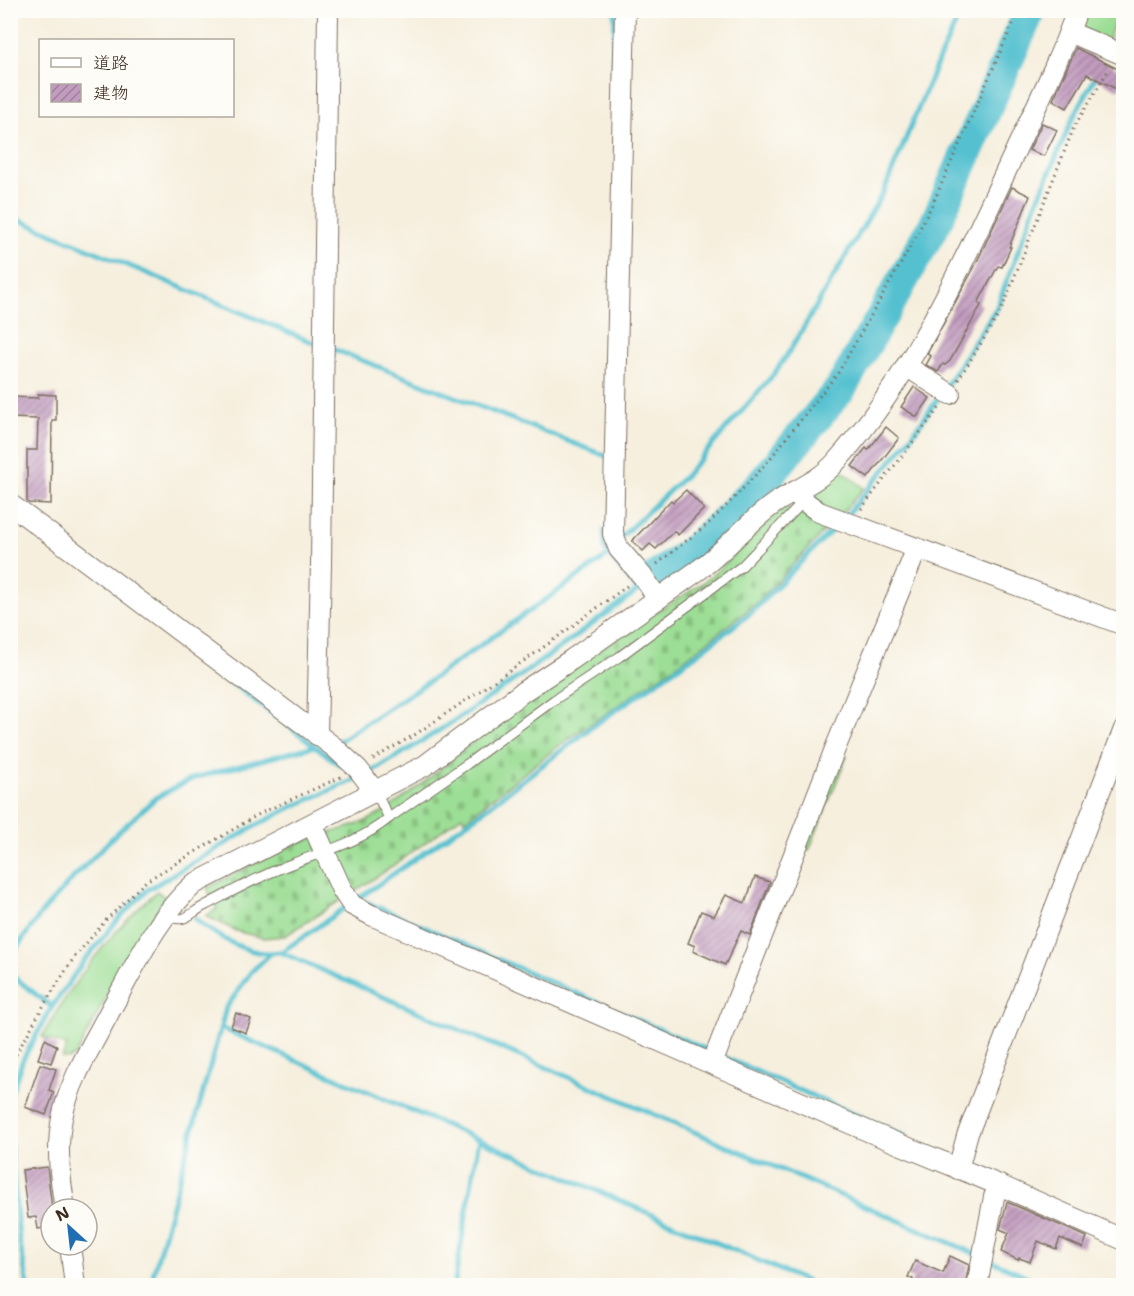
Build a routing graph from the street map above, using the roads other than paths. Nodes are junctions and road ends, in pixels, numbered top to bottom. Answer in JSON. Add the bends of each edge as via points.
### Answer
{"nodes":[{"id":1,"x":328,"y":10,"type":"edge"},
{"id":2,"x":625,"y":10,"type":"edge"},
{"id":3,"x":1077,"y":10,"type":"edge"},
{"id":4,"x":1070,"y":32,"type":"junction"},
{"id":5,"x":1114,"y":55,"type":"edge"},
{"id":6,"x":906,"y":366,"type":"junction"},
{"id":7,"x":945,"y":391,"type":"road end"},
{"id":8,"x":798,"y":497,"type":"junction"},
{"id":9,"x":10,"y":504,"type":"edge"},
{"id":10,"x":915,"y":553,"type":"junction"},
{"id":11,"x":644,"y":585,"type":"junction"},
{"id":12,"x":1124,"y":625,"type":"edge"},
{"id":13,"x":1124,"y":729,"type":"edge"},
{"id":14,"x":317,"y":735,"type":"junction"},
{"id":15,"x":365,"y":778,"type":"junction"},
{"id":16,"x":389,"y":818,"type":"junction"},
{"id":17,"x":312,"y":824,"type":"junction"},
{"id":18,"x":325,"y":853,"type":"junction"},
{"id":19,"x":166,"y":914,"type":"junction"},
{"id":20,"x":714,"y":1058,"type":"junction"},
{"id":21,"x":960,"y":1162,"type":"junction"},
{"id":22,"x":999,"y":1185,"type":"junction"},
{"id":23,"x":64,"y":1197,"type":"edge"},
{"id":24,"x":1124,"y":1240,"type":"edge"},
{"id":25,"x":71,"y":1257,"type":"edge"},
{"id":26,"x":75,"y":1286,"type":"edge"},
{"id":27,"x":977,"y":1286,"type":"edge"}],
"edges":[{"from":1,"to":14,"type":"street"},
{"from":2,"to":11,"type":"street","via":[[613,521],[616,542]]},
{"from":3,"to":4,"type":"street"},
{"from":4,"to":5,"type":"street"},
{"from":4,"to":6,"type":"street","via":[[952,286]]},
{"from":6,"to":7,"type":"street"},
{"from":6,"to":8,"type":"street","via":[[834,465]]},
{"from":8,"to":10,"type":"street","via":[[819,512]]},
{"from":8,"to":11,"type":"street","via":[[756,519],[720,554]]},
{"from":8,"to":16,"type":"lane","via":[[742,566],[620,657]]},
{"from":9,"to":14,"type":"street"},
{"from":10,"to":12,"type":"street"},
{"from":10,"to":20,"type":"street"},
{"from":11,"to":15,"type":"street","via":[[572,660],[424,766]]},
{"from":13,"to":21,"type":"street"},
{"from":14,"to":15,"type":"street"},
{"from":15,"to":16,"type":"lane"},
{"from":15,"to":17,"type":"street"},
{"from":16,"to":18,"type":"lane","via":[[361,838]]},
{"from":17,"to":18,"type":"street"},
{"from":17,"to":19,"type":"street","via":[[194,884]]},
{"from":18,"to":19,"type":"lane","via":[[271,872],[183,920]]},
{"from":18,"to":20,"type":"street","via":[[349,901],[370,915]]},
{"from":19,"to":23,"type":"street","via":[[69,1093],[58,1150]]},
{"from":20,"to":21,"type":"street"},
{"from":21,"to":22,"type":"street"},
{"from":22,"to":24,"type":"street"},
{"from":22,"to":27,"type":"street"},
{"from":25,"to":26,"type":"street"}]}
